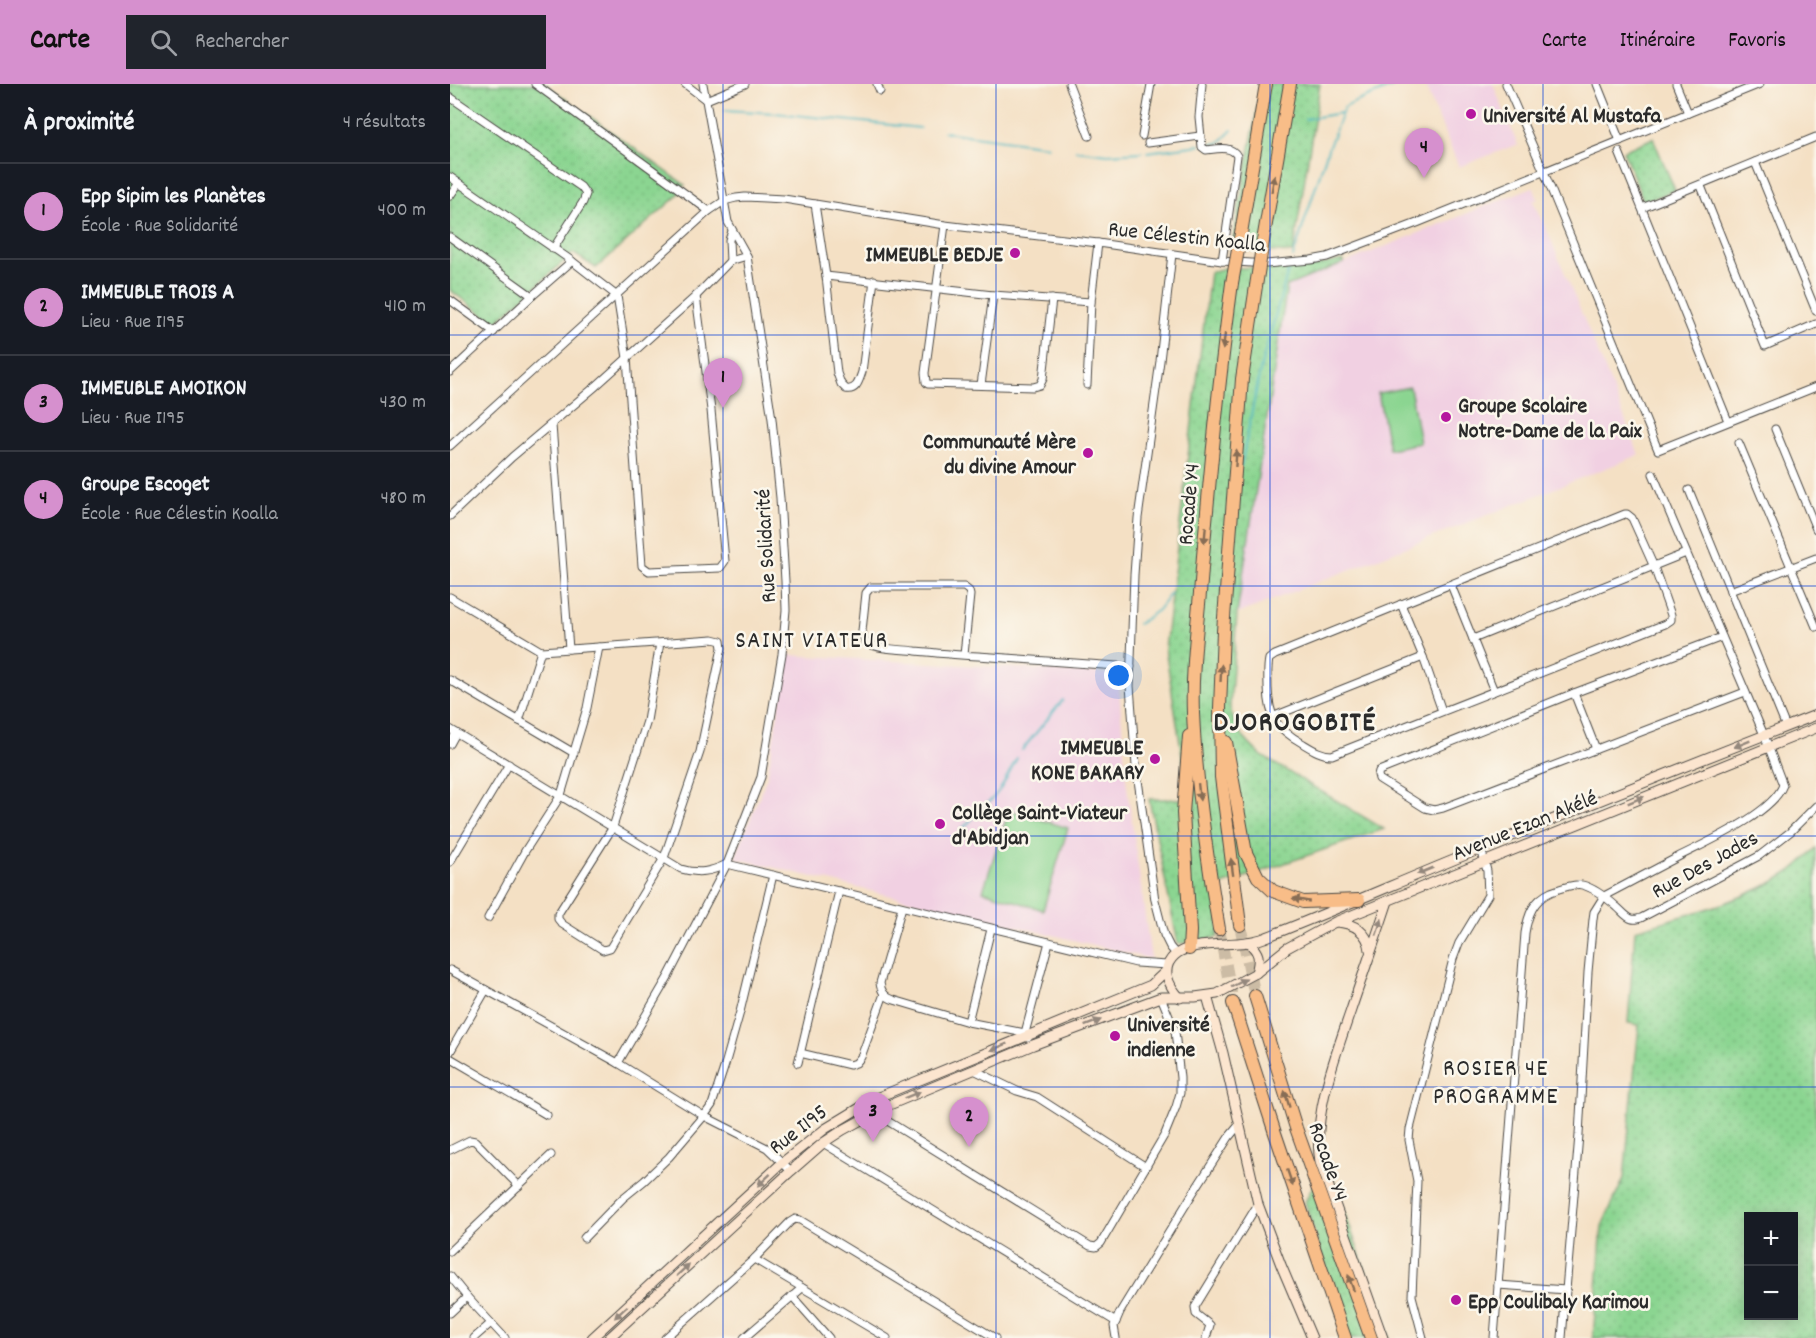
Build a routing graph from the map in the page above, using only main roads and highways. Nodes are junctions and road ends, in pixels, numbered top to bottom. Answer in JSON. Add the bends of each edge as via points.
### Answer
{"nodes":[{"id":1,"x":1266,"y":84,"type":"edge"},
{"id":2,"x":1290,"y":84,"type":"edge"},
{"id":3,"x":1220,"y":708,"type":"junction"},
{"id":4,"x":1192,"y":711,"type":"junction"},
{"id":5,"x":1816,"y":715,"type":"edge"},
{"id":6,"x":1816,"y":728,"type":"edge"},
{"id":7,"x":1359,"y":900,"type":"junction"},
{"id":8,"x":1388,"y":902,"type":"junction"},
{"id":9,"x":1335,"y":922,"type":"junction"},
{"id":10,"x":1240,"y":925,"type":"tunnel mouth"},
{"id":11,"x":1219,"y":929,"type":"tunnel mouth"},
{"id":12,"x":1248,"y":942,"type":"junction"},
{"id":13,"x":1182,"y":952,"type":"junction"},
{"id":14,"x":1371,"y":953,"type":"junction"},
{"id":15,"x":1167,"y":968,"type":"junction"},
{"id":16,"x":1256,"y":973,"type":"junction"},
{"id":17,"x":1207,"y":996,"type":"junction"},
{"id":18,"x":1255,"y":996,"type":"tunnel mouth"},
{"id":19,"x":1180,"y":998,"type":"junction"},
{"id":20,"x":1233,"y":1003,"type":"tunnel mouth"},
{"id":21,"x":592,"y":1338,"type":"edge"},
{"id":22,"x":609,"y":1338,"type":"edge"},
{"id":23,"x":1312,"y":1338,"type":"edge"},
{"id":24,"x":1345,"y":1338,"type":"edge"},
{"id":25,"x":1371,"y":1338,"type":"edge"},
{"id":26,"x":1383,"y":1338,"type":"edge"}],
"edges":[{"from":1,"to":4,"type":"highway","name":"Rocade Y4","one_way":true,"bridge":true,"via":[[1219,376]]},
{"from":3,"to":2,"type":"highway","name":"Rocade Y4","one_way":true,"bridge":true,"via":[[1242,379]]},
{"from":7,"to":3,"type":"highway","one_way":true,"via":[[1302,902],[1273,891],[1258,877],[1246,853]]},
{"from":10,"to":3,"type":"highway","name":"Rocade Y4","one_way":true,"via":[[1221,777]]},
{"from":4,"to":11,"type":"highway","name":"Rocade Y4","one_way":true,"via":[[1206,856]]},
{"from":4,"to":13,"type":"highway","via":[[1183,813],[1190,931]]},
{"from":5,"to":7,"type":"main road","name":"Avenue Ezan Akélé","one_way":true},
{"from":8,"to":6,"type":"main road","name":"Avenue Ezan Akélé","one_way":true},
{"from":7,"to":12,"type":"main road","name":"Avenue Ezan Akélé"},
{"from":8,"to":9,"type":"main road","name":"Avenue Ezan Akélé"},
{"from":14,"to":8,"type":"main road","one_way":true},
{"from":9,"to":14,"type":"main road","via":[[1358,927]]},
{"from":9,"to":16,"type":"main road","name":"Avenue Ezan Akélé","via":[[1287,948]]},
{"from":12,"to":13,"type":"main road"},
{"from":12,"to":16,"type":"main road","via":[[1258,956]]},
{"from":13,"to":15,"type":"main road","name":"Rue I195"},
{"from":14,"to":26,"type":"main road","via":[[1330,1072],[1318,1148]]},
{"from":15,"to":19,"type":"main road","via":[[1168,981]]},
{"from":15,"to":21,"type":"main road","name":"Rue I195","one_way":true,"via":[[1150,986],[876,1098],[825,1129],[783,1162]]},
{"from":17,"to":16,"type":"main road","name":"Rue I195","one_way":true},
{"from":17,"to":19,"type":"main road","name":"Rue I195"},
{"from":17,"to":23,"type":"main road","via":[[1258,1204]]},
{"from":25,"to":18,"type":"highway","name":"Rocade Y4","one_way":true,"via":[[1296,1128]]},
{"from":22,"to":19,"type":"main road","name":"Rue I195","one_way":true,"via":[[823,1143],[873,1112],[1161,997]]},
{"from":20,"to":24,"type":"highway","name":"Rocade Y4","one_way":true}]}
